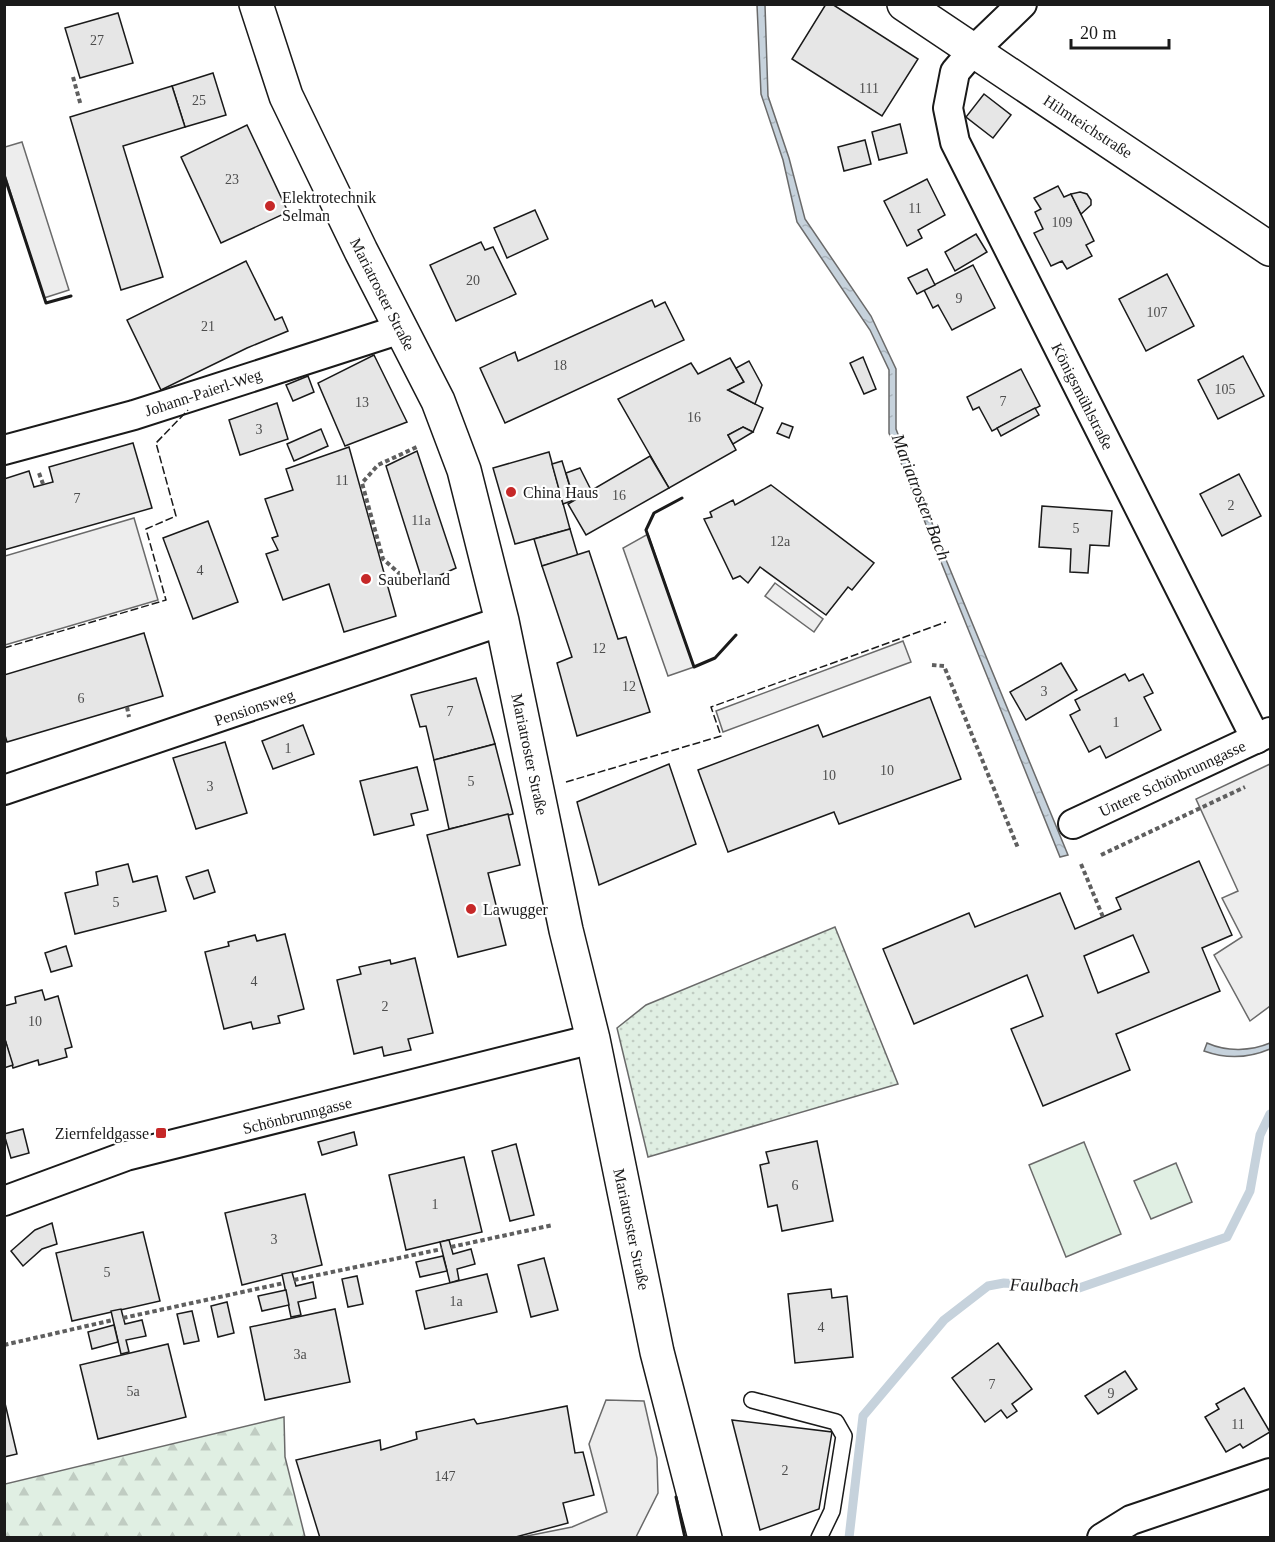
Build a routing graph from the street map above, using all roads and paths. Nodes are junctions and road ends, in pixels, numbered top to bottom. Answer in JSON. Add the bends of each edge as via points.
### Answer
{"nodes":[{"id":1,"x":256,"y":4,"type":"edge"},
{"id":2,"x":904,"y":4,"type":"edge"},
{"id":3,"x":1022,"y":4,"type":"edge"},
{"id":4,"x":973,"y":51,"type":"junction"},
{"id":5,"x":73,"y":77,"type":"dead end"},
{"id":6,"x":81,"y":106,"type":"dead end"},
{"id":7,"x":1270,"y":249,"type":"edge"},
{"id":8,"x":401,"y":329,"type":"junction"},
{"id":9,"x":422,"y":444,"type":"dead end"},
{"id":10,"x":4,"y":450,"type":"edge"},
{"id":11,"x":401,"y":575,"type":"dead end"},
{"id":12,"x":502,"y":621,"type":"junction"},
{"id":13,"x":932,"y":665,"type":"dead end"},
{"id":14,"x":1263,"y":735,"type":"edge"},
{"id":15,"x":1245,"y":787,"type":"dead end"},
{"id":16,"x":4,"y":790,"type":"edge"},
{"id":17,"x":1073,"y":824,"type":"dead end"},
{"id":18,"x":1018,"y":848,"type":"dead end"},
{"id":19,"x":1101,"y":855,"type":"dead end"},
{"id":20,"x":1081,"y":864,"type":"dead end"},
{"id":21,"x":1103,"y":917,"type":"dead end"},
{"id":22,"x":593,"y":1039,"type":"junction"},
{"id":23,"x":4,"y":1201,"type":"edge"},
{"id":24,"x":554,"y":1225,"type":"dead end"},
{"id":25,"x":451,"y":1247,"type":"dead end"},
{"id":26,"x":442,"y":1249,"type":"dead end"},
{"id":27,"x":294,"y":1280,"type":"dead end"},
{"id":28,"x":284,"y":1283,"type":"dead end"},
{"id":29,"x":123,"y":1318,"type":"dead end"},
{"id":30,"x":113,"y":1320,"type":"dead end"},
{"id":31,"x":4,"y":1345,"type":"edge"},
{"id":32,"x":752,"y":1400,"type":"dead end"},
{"id":33,"x":1270,"y":1473,"type":"edge"},
{"id":34,"x":705,"y":1538,"type":"edge"},
{"id":35,"x":819,"y":1538,"type":"edge"},
{"id":36,"x":1102,"y":1538,"type":"edge"}],
"edges":[{"from":1,"to":8,"type":"main road","name":"Mariatroster Straße","via":[[286,96]]},
{"from":2,"to":4,"type":"main road","name":"Hilmteichstraße"},
{"from":3,"to":4,"type":"street","name":"Königsmühlstraße"},
{"from":4,"to":7,"type":"main road","name":"Hilmteichstraße"},
{"from":4,"to":14,"type":"street","name":"Königsmühlstraße","via":[[955,72],[948,108],[955,142]]},
{"from":5,"to":6,"type":"path"},
{"from":8,"to":10,"type":"street","name":"Johann-Paierl-Weg","via":[[134,415]]},
{"from":8,"to":12,"type":"main road","name":"Mariatroster Straße","via":[[438,401],[459,456]]},
{"from":9,"to":11,"type":"path","via":[[378,465],[362,483],[382,559]]},
{"from":12,"to":16,"type":"street","name":"Pensionsweg"},
{"from":12,"to":22,"type":"main road","name":"Mariatroster Straße","via":[[566,930]]},
{"from":13,"to":18,"type":"path","via":[[944,666]]},
{"from":14,"to":17,"type":"street","name":"Untere Schönbrunngasse"},
{"from":15,"to":19,"type":"path"},
{"from":20,"to":21,"type":"path"},
{"from":22,"to":23,"type":"street","name":"Schönbrunngasse","via":[[126,1156]]},
{"from":22,"to":34,"type":"main road","name":"Mariatroster Straße","via":[[657,1352]]},
{"from":24,"to":25,"type":"path"},
{"from":26,"to":27,"type":"path"},
{"from":28,"to":29,"type":"path"},
{"from":30,"to":31,"type":"path"},
{"from":32,"to":35,"type":"lane","via":[[836,1422],[844,1436],[832,1511]]},
{"from":33,"to":36,"type":"street","via":[[1131,1520]]}]}
